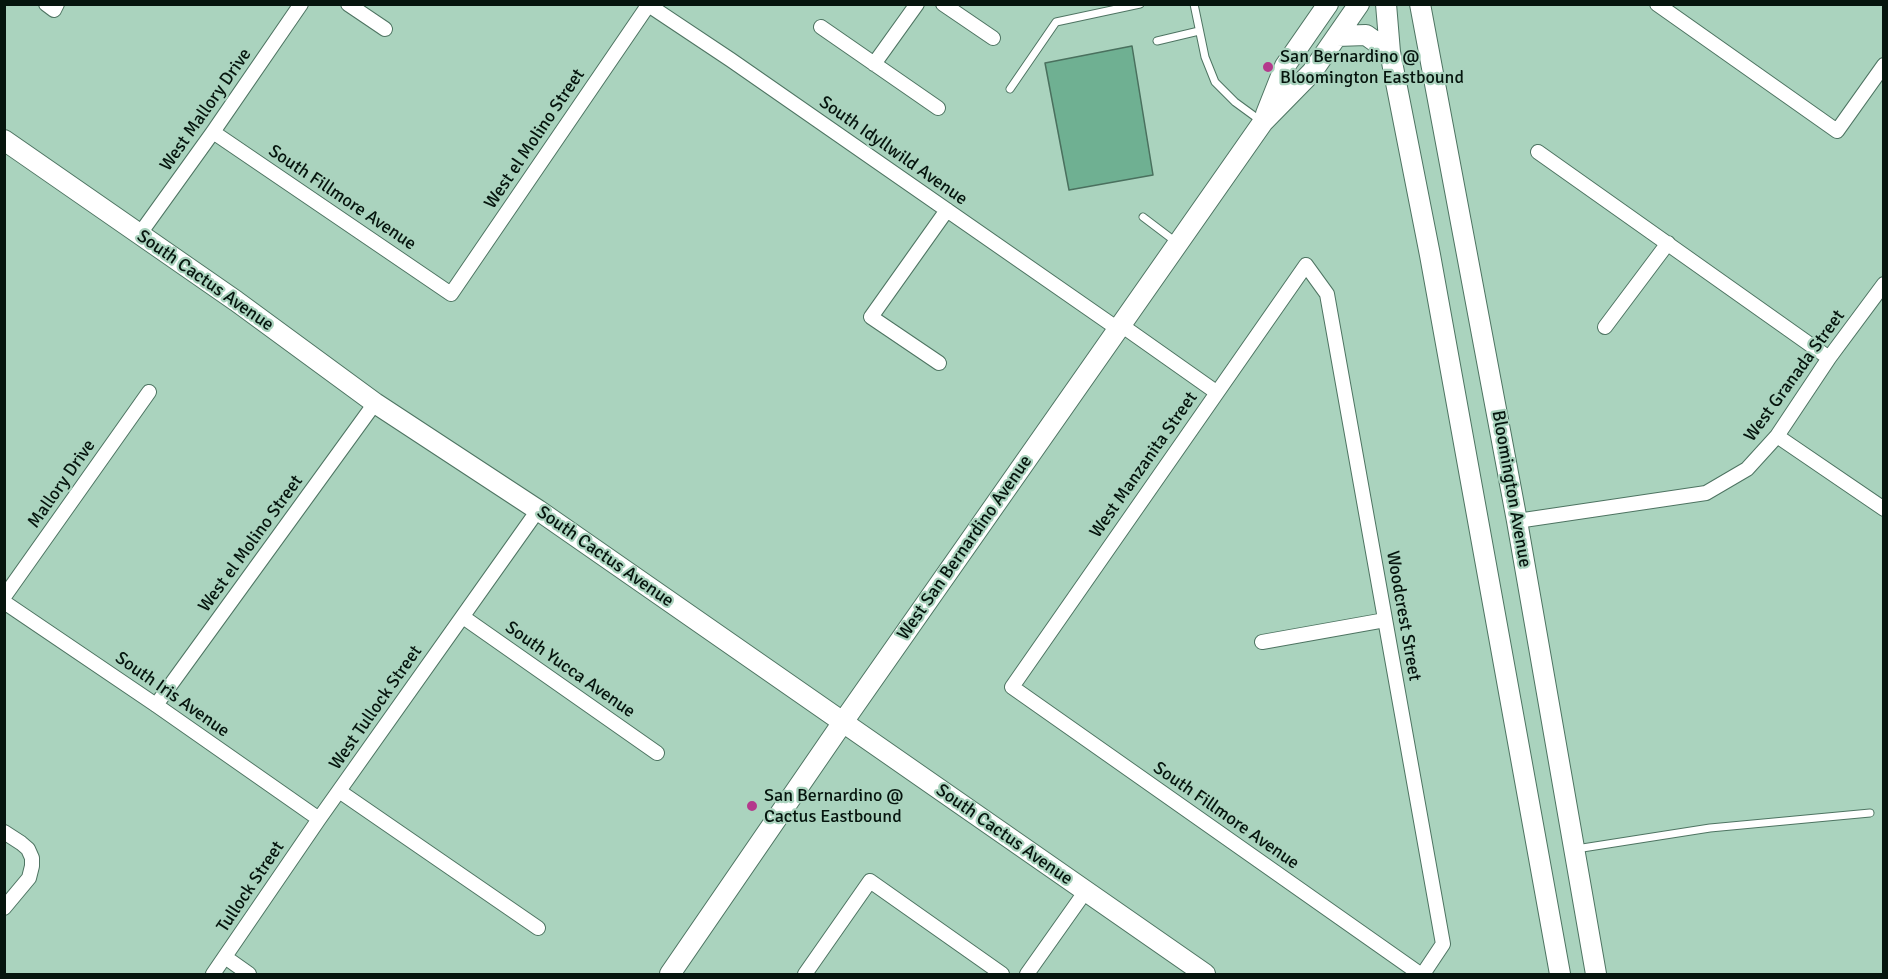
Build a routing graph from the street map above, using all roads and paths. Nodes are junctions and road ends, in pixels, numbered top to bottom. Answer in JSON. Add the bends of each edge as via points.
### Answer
{"nodes":[{"id":1,"x":301,"y":4,"type":"edge"},
{"id":2,"x":348,"y":4,"type":"edge"},
{"id":3,"x":917,"y":4,"type":"edge"},
{"id":4,"x":943,"y":4,"type":"edge"},
{"id":5,"x":1140,"y":4,"type":"edge"},
{"id":6,"x":1194,"y":4,"type":"edge"},
{"id":7,"x":1328,"y":4,"type":"edge"},
{"id":8,"x":1359,"y":4,"type":"edge"},
{"id":9,"x":1386,"y":4,"type":"edge"},
{"id":10,"x":1420,"y":4,"type":"edge"},
{"id":11,"x":1656,"y":4,"type":"edge"},
{"id":12,"x":648,"y":5,"type":"edge"},
{"id":13,"x":821,"y":27,"type":"dead end"},
{"id":14,"x":385,"y":29,"type":"dead end"},
{"id":15,"x":1199,"y":31,"type":"junction"},
{"id":16,"x":1337,"y":36,"type":"junction"},
{"id":17,"x":993,"y":38,"type":"dead end"},
{"id":18,"x":1157,"y":41,"type":"dead end"},
{"id":19,"x":1390,"y":52,"type":"junction"},
{"id":20,"x":874,"y":64,"type":"junction"},
{"id":21,"x":1884,"y":65,"type":"edge"},
{"id":22,"x":1010,"y":89,"type":"dead end"},
{"id":23,"x":938,"y":108,"type":"dead end"},
{"id":24,"x":1263,"y":122,"type":"junction"},
{"id":25,"x":213,"y":132,"type":"junction"},
{"id":26,"x":4,"y":140,"type":"edge"},
{"id":27,"x":1538,"y":152,"type":"dead end"},
{"id":28,"x":947,"y":210,"type":"junction"},
{"id":29,"x":1143,"y":217,"type":"dead end"},
{"id":30,"x":139,"y":235,"type":"junction"},
{"id":31,"x":1179,"y":243,"type":"junction"},
{"id":32,"x":1668,"y":243,"type":"junction"},
{"id":33,"x":1306,"y":265,"type":"joint"},
{"id":34,"x":1884,"y":284,"type":"edge"},
{"id":35,"x":451,"y":294,"type":"joint"},
{"id":36,"x":1120,"y":327,"type":"junction"},
{"id":37,"x":1605,"y":327,"type":"dead end"},
{"id":38,"x":1829,"y":358,"type":"junction"},
{"id":39,"x":939,"y":363,"type":"dead end"},
{"id":40,"x":149,"y":392,"type":"dead end"},
{"id":41,"x":1216,"y":392,"type":"junction"},
{"id":42,"x":375,"y":403,"type":"junction"},
{"id":43,"x":1777,"y":436,"type":"junction"},
{"id":44,"x":1884,"y":509,"type":"edge"},
{"id":45,"x":538,"y":510,"type":"junction"},
{"id":46,"x":1517,"y":521,"type":"junction"},
{"id":47,"x":4,"y":597,"type":"edge"},
{"id":48,"x":4,"y":602,"type":"edge"},
{"id":49,"x":463,"y":617,"type":"junction"},
{"id":50,"x":1385,"y":620,"type":"junction"},
{"id":51,"x":1262,"y":642,"type":"dead end"},
{"id":52,"x":1012,"y":687,"type":"joint"},
{"id":53,"x":156,"y":705,"type":"junction"},
{"id":54,"x":843,"y":722,"type":"junction"},
{"id":55,"x":657,"y":753,"type":"dead end"},
{"id":56,"x":339,"y":791,"type":"junction"},
{"id":57,"x":1870,"y":813,"type":"dead end"},
{"id":58,"x":319,"y":819,"type":"junction"},
{"id":59,"x":4,"y":832,"type":"edge"},
{"id":60,"x":1574,"y":849,"type":"junction"},
{"id":61,"x":1085,"y":892,"type":"junction"},
{"id":62,"x":4,"y":908,"type":"edge"},
{"id":63,"x":538,"y":928,"type":"dead end"},
{"id":64,"x":225,"y":957,"type":"junction"},
{"id":65,"x":213,"y":975,"type":"edge"},
{"id":66,"x":249,"y":975,"type":"edge"},
{"id":67,"x":670,"y":975,"type":"edge"},
{"id":68,"x":805,"y":975,"type":"edge"},
{"id":69,"x":1002,"y":975,"type":"edge"},
{"id":70,"x":1027,"y":975,"type":"edge"},
{"id":71,"x":1205,"y":975,"type":"edge"},
{"id":72,"x":1422,"y":975,"type":"edge"},
{"id":73,"x":1560,"y":975,"type":"edge"},
{"id":74,"x":1596,"y":975,"type":"edge"}],
"edges":[{"from":1,"to":25,"type":"street","name":"West Mallory Drive"},
{"from":2,"to":14,"type":"street"},
{"from":3,"to":20,"type":"street"},
{"from":4,"to":17,"type":"street"},
{"from":5,"to":22,"type":"lane","via":[[1056,22]]},
{"from":6,"to":15,"type":"lane"},
{"from":7,"to":24,"type":"main road","name":"West San Bernardino Avenue","via":[[1285,66]]},
{"from":8,"to":16,"type":"main road","name":"West San Bernardino Avenue"},
{"from":9,"to":19,"type":"main road","name":"Bloomington Avenue"},
{"from":10,"to":46,"type":"main road","name":"Bloomington Avenue"},
{"from":11,"to":21,"type":"street","via":[[1837,131]]},
{"from":12,"to":28,"type":"street","name":"South Idyllwild Avenue"},
{"from":12,"to":35,"type":"street","name":"West el Molino Street"},
{"from":13,"to":20,"type":"street"},
{"from":15,"to":18,"type":"lane"},
{"from":15,"to":24,"type":"lane","via":[[1215,82]]},
{"from":16,"to":19,"type":"main road","via":[[1366,35]]},
{"from":16,"to":24,"type":"main road","name":"West San Bernardino Avenue","via":[[1312,72]]},
{"from":19,"to":73,"type":"main road","name":"Bloomington Avenue"},
{"from":20,"to":23,"type":"street"},
{"from":24,"to":31,"type":"main road","name":"West San Bernardino Avenue"},
{"from":25,"to":30,"type":"street","name":"West Mallory Drive"},
{"from":25,"to":35,"type":"street","name":"South Fillmore Avenue"},
{"from":26,"to":30,"type":"main road","name":"South Cactus Avenue"},
{"from":27,"to":32,"type":"street"},
{"from":28,"to":36,"type":"street","name":"South Idyllwild Avenue"},
{"from":28,"to":39,"type":"street","via":[[871,317]]},
{"from":29,"to":31,"type":"lane"},
{"from":30,"to":42,"type":"main road","name":"South Cactus Avenue"},
{"from":31,"to":36,"type":"main road","name":"West San Bernardino Avenue"},
{"from":32,"to":37,"type":"street"},
{"from":32,"to":38,"type":"street"},
{"from":33,"to":41,"type":"street","name":"West Manzanita Street"},
{"from":33,"to":50,"type":"street","name":"Woodcrest Street","via":[[1327,294]]},
{"from":34,"to":38,"type":"street","name":"West Granada Street"},
{"from":36,"to":41,"type":"street","name":"South Idyllwild Avenue"},
{"from":36,"to":54,"type":"main road","name":"West San Bernardino Avenue"},
{"from":38,"to":43,"type":"street","name":"West Granada Street"},
{"from":40,"to":47,"type":"street","name":"Mallory Drive"},
{"from":41,"to":52,"type":"street","name":"West Manzanita Street"},
{"from":42,"to":45,"type":"main road","name":"South Cactus Avenue"},
{"from":42,"to":53,"type":"street","name":"West el Molino Street"},
{"from":43,"to":44,"type":"street"},
{"from":43,"to":46,"type":"street","name":"West Granada Street","via":[[1747,469],[1706,493]]},
{"from":45,"to":49,"type":"street"},
{"from":45,"to":54,"type":"main road","name":"South Cactus Avenue"},
{"from":46,"to":60,"type":"main road","name":"Bloomington Avenue"},
{"from":48,"to":53,"type":"street","name":"South Iris Avenue"},
{"from":49,"to":55,"type":"street","name":"South Yucca Avenue"},
{"from":49,"to":56,"type":"street","name":"West Tullock Street"},
{"from":50,"to":51,"type":"street"},
{"from":50,"to":72,"type":"street","name":"Woodcrest Street","via":[[1443,944]]},
{"from":52,"to":72,"type":"street","name":"South Fillmore Avenue"},
{"from":53,"to":58,"type":"street","name":"South Iris Avenue"},
{"from":54,"to":61,"type":"main road","name":"South Cactus Avenue"},
{"from":54,"to":67,"type":"main road","name":"West San Bernardino Avenue"},
{"from":56,"to":58,"type":"street","name":"West Tullock Street"},
{"from":56,"to":63,"type":"street"},
{"from":57,"to":60,"type":"lane","via":[[1710,828]]},
{"from":58,"to":64,"type":"street","name":"Tullock Street"},
{"from":59,"to":62,"type":"street","via":[[28,849],[32,858],[29,878]]},
{"from":60,"to":74,"type":"main road","name":"Bloomington Avenue"},
{"from":61,"to":70,"type":"street"},
{"from":61,"to":71,"type":"main road","name":"South Cactus Avenue"},
{"from":64,"to":65,"type":"street","name":"Tullock Street"},
{"from":64,"to":66,"type":"street"},
{"from":68,"to":69,"type":"street","via":[[870,881]]}]}
